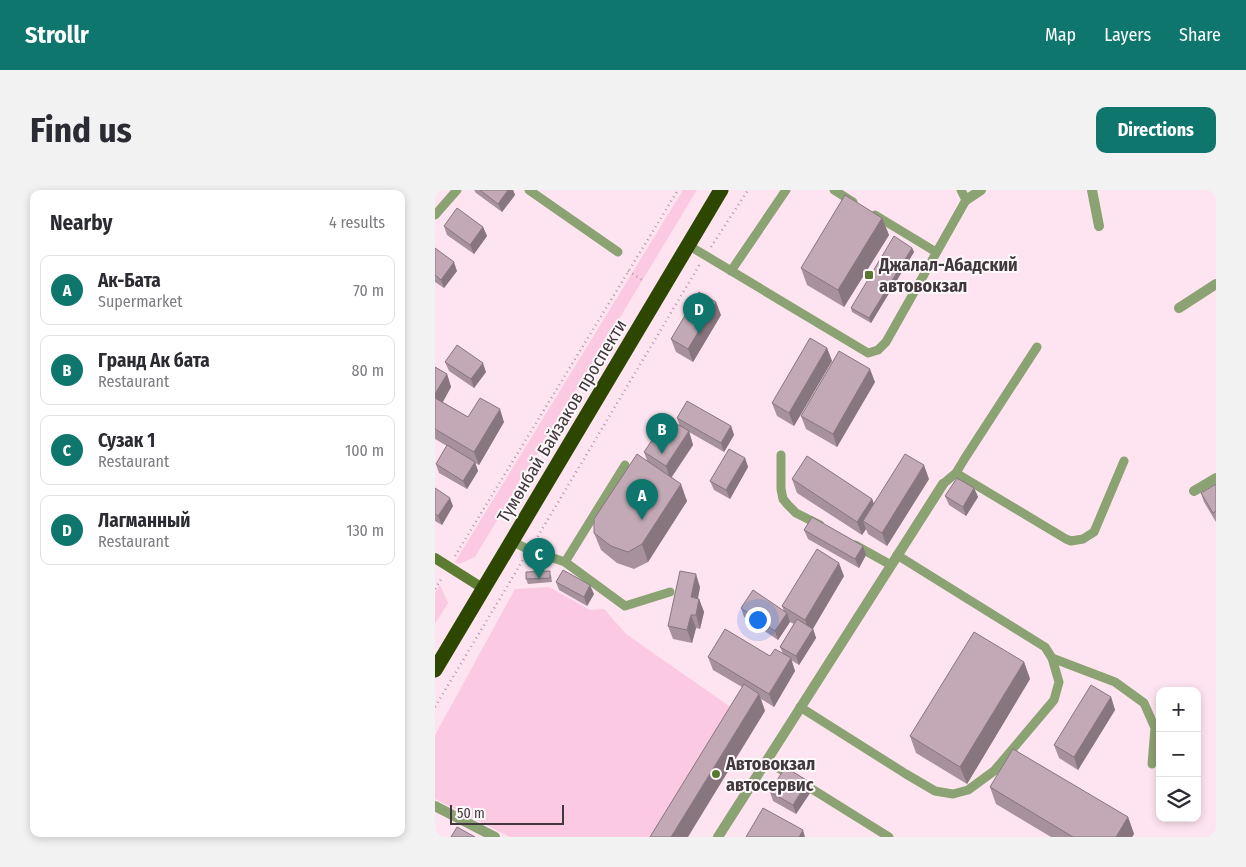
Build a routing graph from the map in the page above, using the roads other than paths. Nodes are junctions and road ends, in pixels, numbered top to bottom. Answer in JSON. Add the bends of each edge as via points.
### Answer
{"nodes":[{"id":1,"x":457,"y":190,"type":"edge"},
{"id":2,"x":529,"y":190,"type":"edge"},
{"id":3,"x":721,"y":190,"type":"edge"},
{"id":4,"x":786,"y":190,"type":"edge"},
{"id":5,"x":834,"y":190,"type":"edge"},
{"id":6,"x":961,"y":190,"type":"edge"},
{"id":7,"x":981,"y":190,"type":"edge"},
{"id":8,"x":1092,"y":190,"type":"edge"},
{"id":9,"x":966,"y":200,"type":"junction"},
{"id":10,"x":435,"y":215,"type":"edge"},
{"id":11,"x":1099,"y":226,"type":"dead end"},
{"id":12,"x":688,"y":245,"type":"junction"},
{"id":13,"x":618,"y":252,"type":"dead end"},
{"id":14,"x":937,"y":252,"type":"junction"},
{"id":15,"x":731,"y":271,"type":"junction"},
{"id":16,"x":1216,"y":284,"type":"edge"},
{"id":17,"x":1179,"y":308,"type":"dead end"},
{"id":18,"x":1037,"y":347,"type":"dead end"},
{"id":19,"x":781,"y":455,"type":"dead end"},
{"id":20,"x":1124,"y":461,"type":"dead end"},
{"id":21,"x":625,"y":465,"type":"dead end"},
{"id":22,"x":956,"y":473,"type":"junction"},
{"id":23,"x":1216,"y":478,"type":"edge"},
{"id":24,"x":943,"y":484,"type":"joint"},
{"id":25,"x":1194,"y":491,"type":"dead end"},
{"id":26,"x":827,"y":528,"type":"edge"},
{"id":27,"x":512,"y":541,"type":"junction"},
{"id":28,"x":851,"y":542,"type":"edge"},
{"id":29,"x":897,"y":555,"type":"junction"},
{"id":30,"x":435,"y":558,"type":"edge"},
{"id":31,"x":565,"y":562,"type":"junction"},
{"id":32,"x":891,"y":565,"type":"junction"},
{"id":33,"x":484,"y":589,"type":"junction"},
{"id":34,"x":669,"y":592,"type":"dead end"},
{"id":35,"x":1052,"y":658,"type":"junction"},
{"id":36,"x":435,"y":670,"type":"edge"},
{"id":37,"x":801,"y":707,"type":"junction"},
{"id":38,"x":767,"y":761,"type":"junction"},
{"id":39,"x":1152,"y":764,"type":"dead end"},
{"id":40,"x":435,"y":806,"type":"edge"},
{"id":41,"x":495,"y":837,"type":"edge"},
{"id":42,"x":718,"y":837,"type":"edge"},
{"id":43,"x":889,"y":837,"type":"edge"}],
"edges":[{"from":1,"to":10,"type":"lane"},
{"from":2,"to":13,"type":"lane"},
{"from":3,"to":12,"type":"highway","name":"Түмөнбай Байзаков проспекти"},
{"from":4,"to":15,"type":"lane"},
{"from":5,"to":14,"type":"lane"},
{"from":6,"to":9,"type":"lane"},
{"from":7,"to":9,"type":"street"},
{"from":8,"to":11,"type":"street"},
{"from":9,"to":14,"type":"lane"},
{"from":12,"to":15,"type":"lane"},
{"from":12,"to":27,"type":"highway","name":"Түмөнбай Байзаков проспекти"},
{"from":14,"to":15,"type":"lane","via":[[886,342],[878,350],[868,353]]},
{"from":16,"to":17,"type":"street"},
{"from":18,"to":22,"type":"lane"},
{"from":19,"to":26,"type":"lane","via":[[783,499],[796,513]]},
{"from":20,"to":22,"type":"lane","via":[[1094,532],[1083,539],[1071,541]]},
{"from":21,"to":31,"type":"lane"},
{"from":22,"to":24,"type":"lane"},
{"from":23,"to":25,"type":"street"},
{"from":24,"to":29,"type":"street"},
{"from":27,"to":31,"type":"lane"},
{"from":27,"to":33,"type":"highway","name":"Түмөнбай Байзаков проспекти"},
{"from":28,"to":32,"type":"lane"},
{"from":29,"to":32,"type":"street"},
{"from":29,"to":35,"type":"lane","via":[[1045,647]]},
{"from":30,"to":33,"type":"street"},
{"from":31,"to":34,"type":"lane","via":[[625,606]]},
{"from":32,"to":37,"type":"street"},
{"from":33,"to":36,"type":"highway","name":"Түмөнбай Байзаков проспекти"},
{"from":35,"to":37,"type":"lane","via":[[1059,682],[1054,700],[1010,760],[968,790],[953,794],[935,791]]},
{"from":35,"to":39,"type":"lane","via":[[1115,682],[1144,703],[1155,728]]},
{"from":37,"to":38,"type":"street"},
{"from":38,"to":42,"type":"street"},
{"from":38,"to":43,"type":"lane"},
{"from":40,"to":41,"type":"street"}]}
